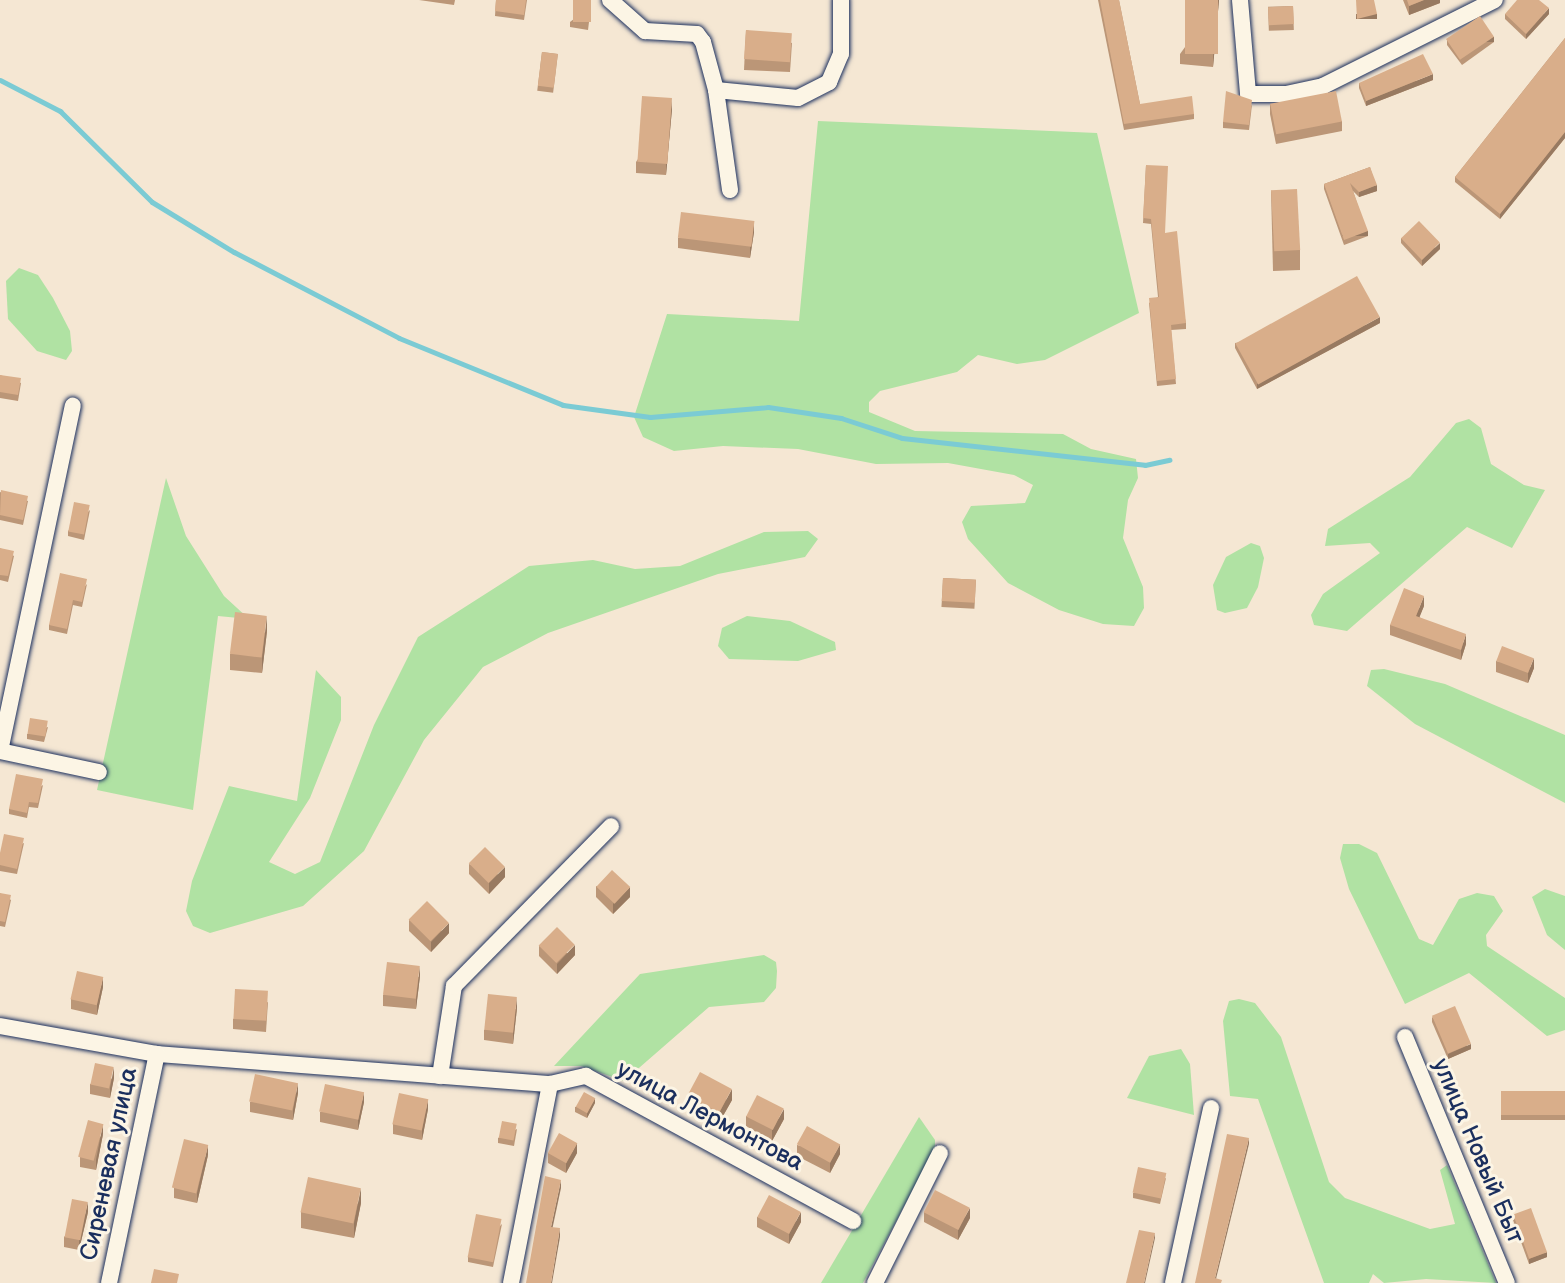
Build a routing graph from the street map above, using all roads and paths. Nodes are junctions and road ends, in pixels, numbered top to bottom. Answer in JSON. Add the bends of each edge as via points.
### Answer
{"nodes":[{"id":1,"x":610,"y":0,"type":"edge"},
{"id":2,"x":841,"y":0,"type":"edge"},
{"id":3,"x":1240,"y":0,"type":"edge"},
{"id":4,"x":1495,"y":0,"type":"edge"},
{"id":5,"x":716,"y":90,"type":"junction"},
{"id":6,"x":730,"y":190,"type":"dead end"},
{"id":7,"x":73,"y":406,"type":"dead end"},
{"id":8,"x":0,"y":751,"type":"edge"},
{"id":9,"x":99,"y":772,"type":"dead end"},
{"id":10,"x":611,"y":826,"type":"dead end"},
{"id":11,"x":0,"y":1026,"type":"edge"},
{"id":12,"x":1405,"y":1037,"type":"dead end"},
{"id":13,"x":157,"y":1054,"type":"junction"},
{"id":14,"x":440,"y":1076,"type":"junction"},
{"id":15,"x":550,"y":1084,"type":"junction"},
{"id":16,"x":1211,"y":1108,"type":"dead end"},
{"id":17,"x":940,"y":1153,"type":"dead end"},
{"id":18,"x":853,"y":1221,"type":"dead end"},
{"id":19,"x":109,"y":1283,"type":"edge"},
{"id":20,"x":511,"y":1283,"type":"edge"},
{"id":21,"x":875,"y":1283,"type":"edge"},
{"id":22,"x":1173,"y":1283,"type":"edge"},
{"id":23,"x":1507,"y":1283,"type":"edge"}],
"edges":[{"from":1,"to":5,"type":"street","via":[[645,31],[697,34]]},
{"from":2,"to":5,"type":"street","via":[[841,54],[829,82],[798,98]]},
{"from":3,"to":4,"type":"street","via":[[1248,94],[1261,94],[1323,86]]},
{"from":5,"to":6,"type":"street"},
{"from":7,"to":8,"type":"street"},
{"from":8,"to":9,"type":"street"},
{"from":10,"to":14,"type":"street","via":[[454,986]]},
{"from":11,"to":13,"type":"street","name":"улица Лермонтова"},
{"from":12,"to":23,"type":"street","name":"улица Новый Быт"},
{"from":13,"to":14,"type":"street","name":"улица Лермонтова"},
{"from":13,"to":19,"type":"street","name":"Сиреневая улица"},
{"from":14,"to":15,"type":"street","name":"улица Лермонтова"},
{"from":15,"to":18,"type":"street","name":"улица Лермонтова","via":[[586,1076]]},
{"from":15,"to":20,"type":"street"},
{"from":16,"to":22,"type":"street"},
{"from":17,"to":21,"type":"street"}]}
